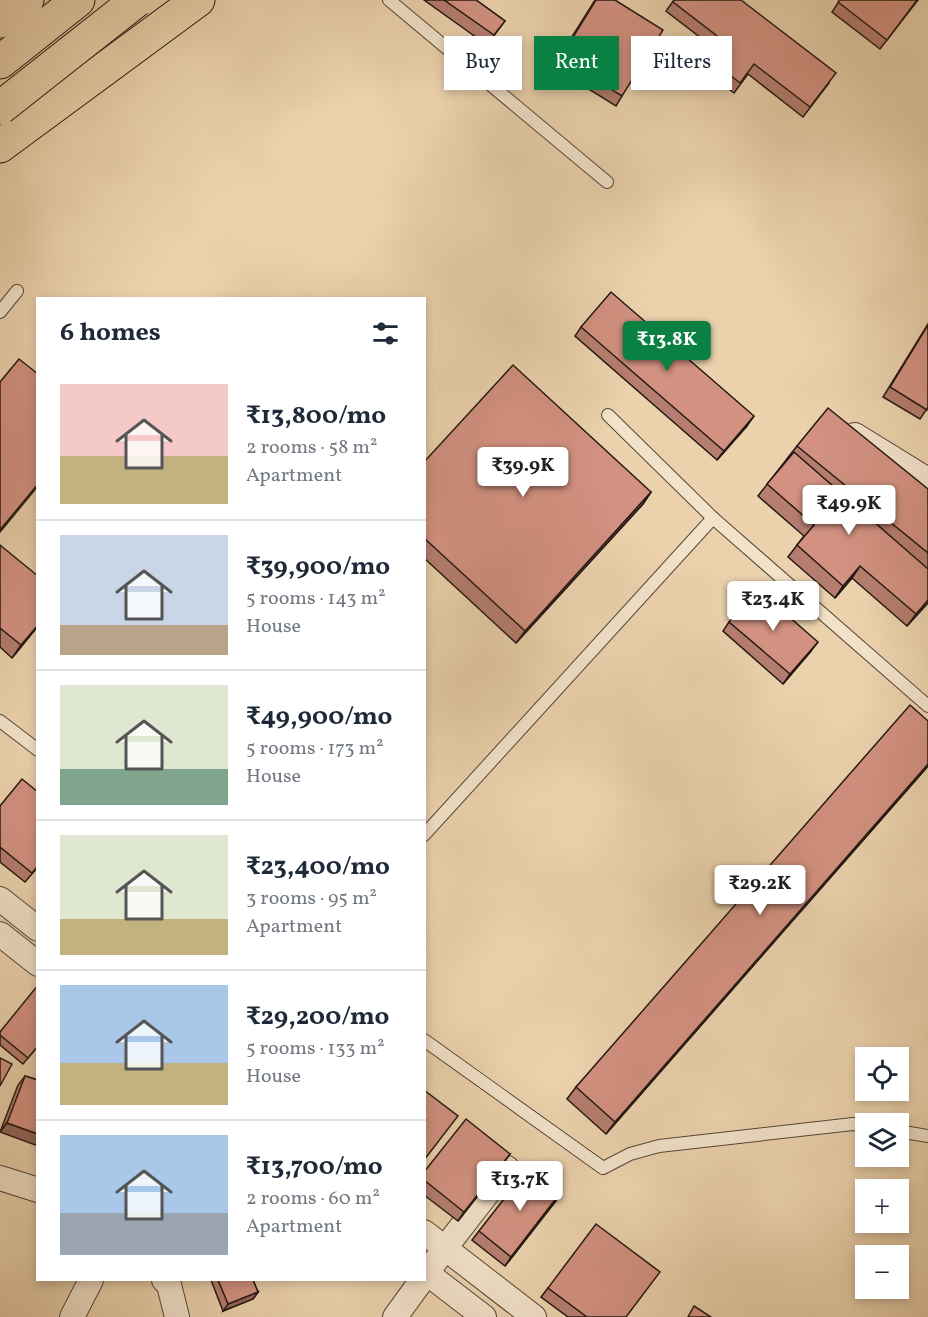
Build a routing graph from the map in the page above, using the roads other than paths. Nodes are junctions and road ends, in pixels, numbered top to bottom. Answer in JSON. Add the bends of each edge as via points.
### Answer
{"nodes":[{"id":1,"x":27,"y":0,"type":"edge"},
{"id":2,"x":78,"y":0,"type":"edge"},
{"id":3,"x":126,"y":0,"type":"edge"},
{"id":4,"x":137,"y":0,"type":"edge"},
{"id":5,"x":198,"y":0,"type":"edge"},
{"id":6,"x":389,"y":0,"type":"edge"},
{"id":7,"x":0,"y":21,"type":"edge"},
{"id":8,"x":150,"y":35,"type":"junction"},
{"id":9,"x":0,"y":62,"type":"edge"},
{"id":10,"x":0,"y":108,"type":"edge"},
{"id":11,"x":0,"y":146,"type":"edge"},
{"id":12,"x":607,"y":182,"type":"dead end"},
{"id":13,"x":16,"y":291,"type":"dead end"},
{"id":14,"x":0,"y":312,"type":"edge"},
{"id":15,"x":608,"y":415,"type":"dead end"},
{"id":16,"x":855,"y":435,"type":"edge"},
{"id":17,"x":928,"y":480,"type":"edge"},
{"id":18,"x":712,"y":518,"type":"junction"},
{"id":19,"x":928,"y":706,"type":"edge"},
{"id":20,"x":0,"y":721,"type":"edge"},
{"id":21,"x":36,"y":748,"type":"edge"},
{"id":22,"x":426,"y":833,"type":"edge"},
{"id":23,"x":0,"y":899,"type":"edge"},
{"id":24,"x":36,"y":927,"type":"edge"},
{"id":25,"x":0,"y":934,"type":"edge"},
{"id":26,"x":36,"y":962,"type":"edge"},
{"id":27,"x":426,"y":1041,"type":"edge"},
{"id":28,"x":855,"y":1124,"type":"edge"},
{"id":29,"x":909,"y":1133,"type":"edge"},
{"id":30,"x":928,"y":1136,"type":"edge"},
{"id":31,"x":507,"y":1168,"type":"edge"},
{"id":32,"x":0,"y":1178,"type":"edge"},
{"id":33,"x":36,"y":1189,"type":"edge"},
{"id":34,"x":426,"y":1234,"type":"edge"},
{"id":35,"x":445,"y":1248,"type":"junction"},
{"id":36,"x":426,"y":1274,"type":"edge"},
{"id":37,"x":426,"y":1276,"type":"edge"},
{"id":38,"x":90,"y":1281,"type":"edge"},
{"id":39,"x":165,"y":1281,"type":"edge"},
{"id":40,"x":421,"y":1281,"type":"edge"},
{"id":41,"x":72,"y":1317,"type":"edge"},
{"id":42,"x":177,"y":1317,"type":"edge"},
{"id":43,"x":394,"y":1317,"type":"edge"},
{"id":44,"x":484,"y":1317,"type":"edge"},
{"id":45,"x":534,"y":1317,"type":"edge"}],
"edges":[{"from":1,"to":7,"type":"main road"},
{"from":2,"to":9,"type":"main road"},
{"from":3,"to":8,"type":"main road"},
{"from":4,"to":10,"type":"main road","bridge":true},
{"from":5,"to":8,"type":"main road"},
{"from":6,"to":12,"type":"lane"},
{"from":8,"to":11,"type":"main road"},
{"from":13,"to":14,"type":"lane"},
{"from":15,"to":18,"type":"lane"},
{"from":16,"to":17,"type":"street"},
{"from":18,"to":19,"type":"lane"},
{"from":18,"to":22,"type":"lane"},
{"from":20,"to":21,"type":"lane"},
{"from":23,"to":24,"type":"street"},
{"from":25,"to":26,"type":"street"},
{"from":27,"to":28,"type":"lane","via":[[603,1168],[630,1154],[659,1146]]},
{"from":29,"to":30,"type":"lane"},
{"from":31,"to":35,"type":"street"},
{"from":32,"to":33,"type":"street"},
{"from":34,"to":35,"type":"street"},
{"from":35,"to":36,"type":"street"},
{"from":35,"to":45,"type":"street"},
{"from":37,"to":44,"type":"street"},
{"from":38,"to":41,"type":"street"},
{"from":39,"to":42,"type":"street"},
{"from":40,"to":43,"type":"street"}]}
